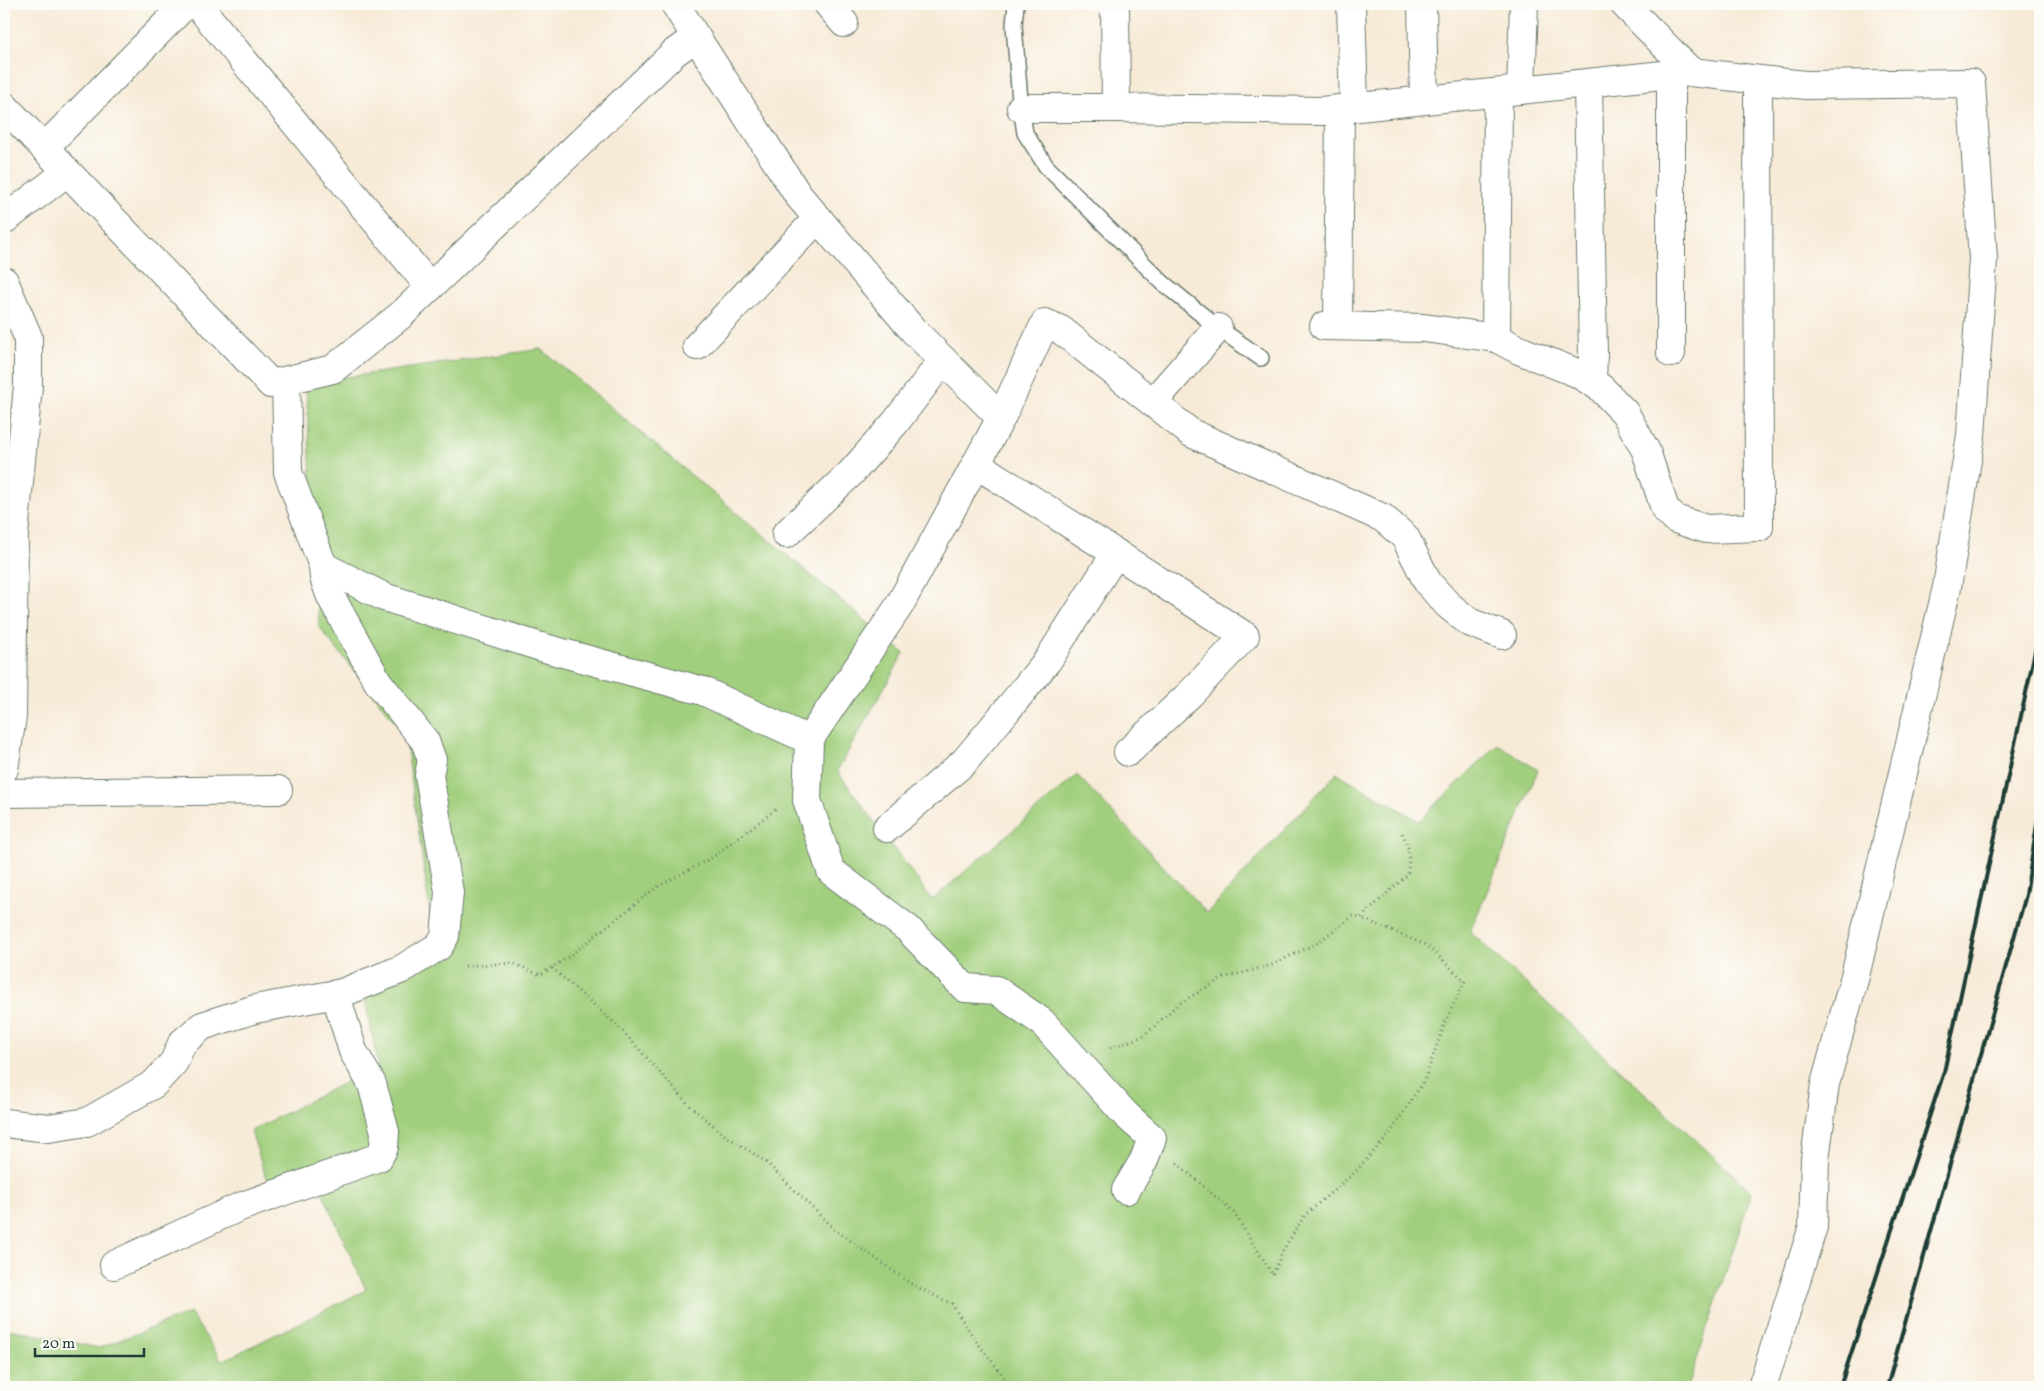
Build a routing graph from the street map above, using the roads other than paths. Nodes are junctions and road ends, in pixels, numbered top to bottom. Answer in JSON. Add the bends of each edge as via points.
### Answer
{"nodes":[{"id":1,"x":186,"y":4,"type":"edge"},
{"id":2,"x":197,"y":4,"type":"edge"},
{"id":3,"x":675,"y":4,"type":"edge"},
{"id":4,"x":1016,"y":4,"type":"edge"},
{"id":5,"x":1115,"y":4,"type":"edge"},
{"id":6,"x":1351,"y":4,"type":"edge"},
{"id":7,"x":1422,"y":4,"type":"edge"},
{"id":8,"x":1524,"y":4,"type":"edge"},
{"id":9,"x":1624,"y":4,"type":"edge"},
{"id":10,"x":696,"y":37,"type":"junction"},
{"id":11,"x":1681,"y":73,"type":"junction"},
{"id":12,"x":1758,"y":80,"type":"junction"},
{"id":13,"x":1588,"y":83,"type":"junction"},
{"id":14,"x":1510,"y":91,"type":"junction"},
{"id":15,"x":1424,"y":100,"type":"junction"},
{"id":16,"x":4,"y":106,"type":"edge"},
{"id":17,"x":1021,"y":108,"type":"junction"},
{"id":18,"x":1116,"y":108,"type":"junction"},
{"id":19,"x":1347,"y":108,"type":"junction"},
{"id":20,"x":44,"y":148,"type":"junction"},
{"id":21,"x":67,"y":172,"type":"junction"},
{"id":22,"x":818,"y":218,"type":"junction"},
{"id":23,"x":4,"y":220,"type":"edge"},
{"id":24,"x":4,"y":282,"type":"edge"},
{"id":25,"x":430,"y":287,"type":"junction"},
{"id":26,"x":1218,"y":328,"type":"junction"},
{"id":27,"x":1496,"y":338,"type":"junction"},
{"id":28,"x":697,"y":346,"type":"dead end"},
{"id":29,"x":1672,"y":353,"type":"dead end"},
{"id":30,"x":1261,"y":358,"type":"dead end"},
{"id":31,"x":943,"y":360,"type":"junction"},
{"id":32,"x":286,"y":381,"type":"junction"},
{"id":33,"x":1592,"y":382,"type":"junction"},
{"id":34,"x":1152,"y":402,"type":"junction"},
{"id":35,"x":1001,"y":418,"type":"junction"},
{"id":36,"x":976,"y":464,"type":"junction"},
{"id":37,"x":786,"y":534,"type":"dead end"},
{"id":38,"x":1116,"y":554,"type":"junction"},
{"id":39,"x":322,"y":566,"type":"junction"},
{"id":40,"x":1502,"y":635,"type":"dead end"},
{"id":41,"x":809,"y":740,"type":"junction"},
{"id":42,"x":1128,"y":752,"type":"dead end"},
{"id":43,"x":4,"y":769,"type":"edge"},
{"id":44,"x":278,"y":790,"type":"dead end"},
{"id":45,"x":4,"y":793,"type":"edge"},
{"id":46,"x":887,"y":828,"type":"dead end"},
{"id":47,"x":342,"y":993,"type":"junction"},
{"id":48,"x":4,"y":1123,"type":"edge"},
{"id":49,"x":1126,"y":1190,"type":"dead end"},
{"id":50,"x":114,"y":1265,"type":"dead end"},
{"id":51,"x":1762,"y":1387,"type":"edge"}],
"edges":[{"from":1,"to":20,"type":"street"},
{"from":2,"to":25,"type":"street"},
{"from":3,"to":10,"type":"street"},
{"from":4,"to":17,"type":"lane","via":[[1014,25]]},
{"from":5,"to":18,"type":"street"},
{"from":6,"to":19,"type":"street"},
{"from":7,"to":15,"type":"street"},
{"from":8,"to":14,"type":"street"},
{"from":9,"to":11,"type":"street"},
{"from":10,"to":22,"type":"street","via":[[798,195]]},
{"from":10,"to":25,"type":"street","via":[[674,53]]},
{"from":11,"to":12,"type":"street"},
{"from":11,"to":13,"type":"street"},
{"from":11,"to":29,"type":"street"},
{"from":12,"to":33,"type":"street","via":[[1759,527],[1706,528],[1675,519],[1665,509],[1646,451],[1625,413]]},
{"from":12,"to":51,"type":"street","via":[[1805,86],[1971,83],[1983,259],[1971,436],[1947,587],[1855,976],[1825,1084],[1815,1159],[1813,1228]]},
{"from":13,"to":14,"type":"street"},
{"from":13,"to":33,"type":"street"},
{"from":14,"to":15,"type":"street"},
{"from":14,"to":27,"type":"street"},
{"from":15,"to":19,"type":"street"},
{"from":16,"to":20,"type":"street"},
{"from":17,"to":18,"type":"street"},
{"from":17,"to":26,"type":"lane","via":[[1025,133],[1046,166],[1163,283]]},
{"from":18,"to":19,"type":"street","via":[[1321,111]]},
{"from":19,"to":27,"type":"street","via":[[1331,326],[1424,328]]},
{"from":20,"to":21,"type":"street"},
{"from":21,"to":23,"type":"street"},
{"from":21,"to":32,"type":"street","via":[[271,384]]},
{"from":22,"to":28,"type":"street"},
{"from":22,"to":31,"type":"street","via":[[913,330]]},
{"from":24,"to":43,"type":"street","via":[[28,338],[28,386],[14,535],[12,717]]},
{"from":25,"to":32,"type":"street","via":[[401,315],[333,369]]},
{"from":26,"to":30,"type":"lane"},
{"from":26,"to":34,"type":"street"},
{"from":27,"to":33,"type":"street"},
{"from":31,"to":35,"type":"street"},
{"from":31,"to":37,"type":"street","via":[[895,423],[851,473]]},
{"from":32,"to":39,"type":"street","via":[[288,472]]},
{"from":34,"to":35,"type":"street","via":[[1062,330],[1045,323]]},
{"from":34,"to":40,"type":"street","via":[[1192,432],[1383,518],[1405,537],[1428,583],[1448,605],[1469,622]]},
{"from":35,"to":36,"type":"street"},
{"from":36,"to":38,"type":"street"},
{"from":36,"to":41,"type":"street","via":[[899,606]]},
{"from":38,"to":42,"type":"street","via":[[1245,636]]},
{"from":38,"to":46,"type":"street","via":[[1048,660],[964,762]]},
{"from":39,"to":41,"type":"street","via":[[384,597],[541,647],[703,691]]},
{"from":39,"to":47,"type":"street","via":[[331,597],[378,682],[425,742],[432,760],[429,776],[449,892],[445,936],[439,946],[402,969]]},
{"from":41,"to":49,"type":"street","via":[[807,800],[830,871],[908,928],[965,988],[996,990],[1042,1022],[1126,1115],[1152,1138],[1144,1160]]},
{"from":44,"to":45,"type":"street"},
{"from":47,"to":48,"type":"street","via":[[255,1009],[202,1026],[182,1043],[174,1062],[154,1084],[86,1122],[49,1128]]},
{"from":47,"to":50,"type":"street","via":[[338,1002],[353,1051],[372,1084],[385,1132],[384,1147],[379,1157],[237,1208]]}]}
